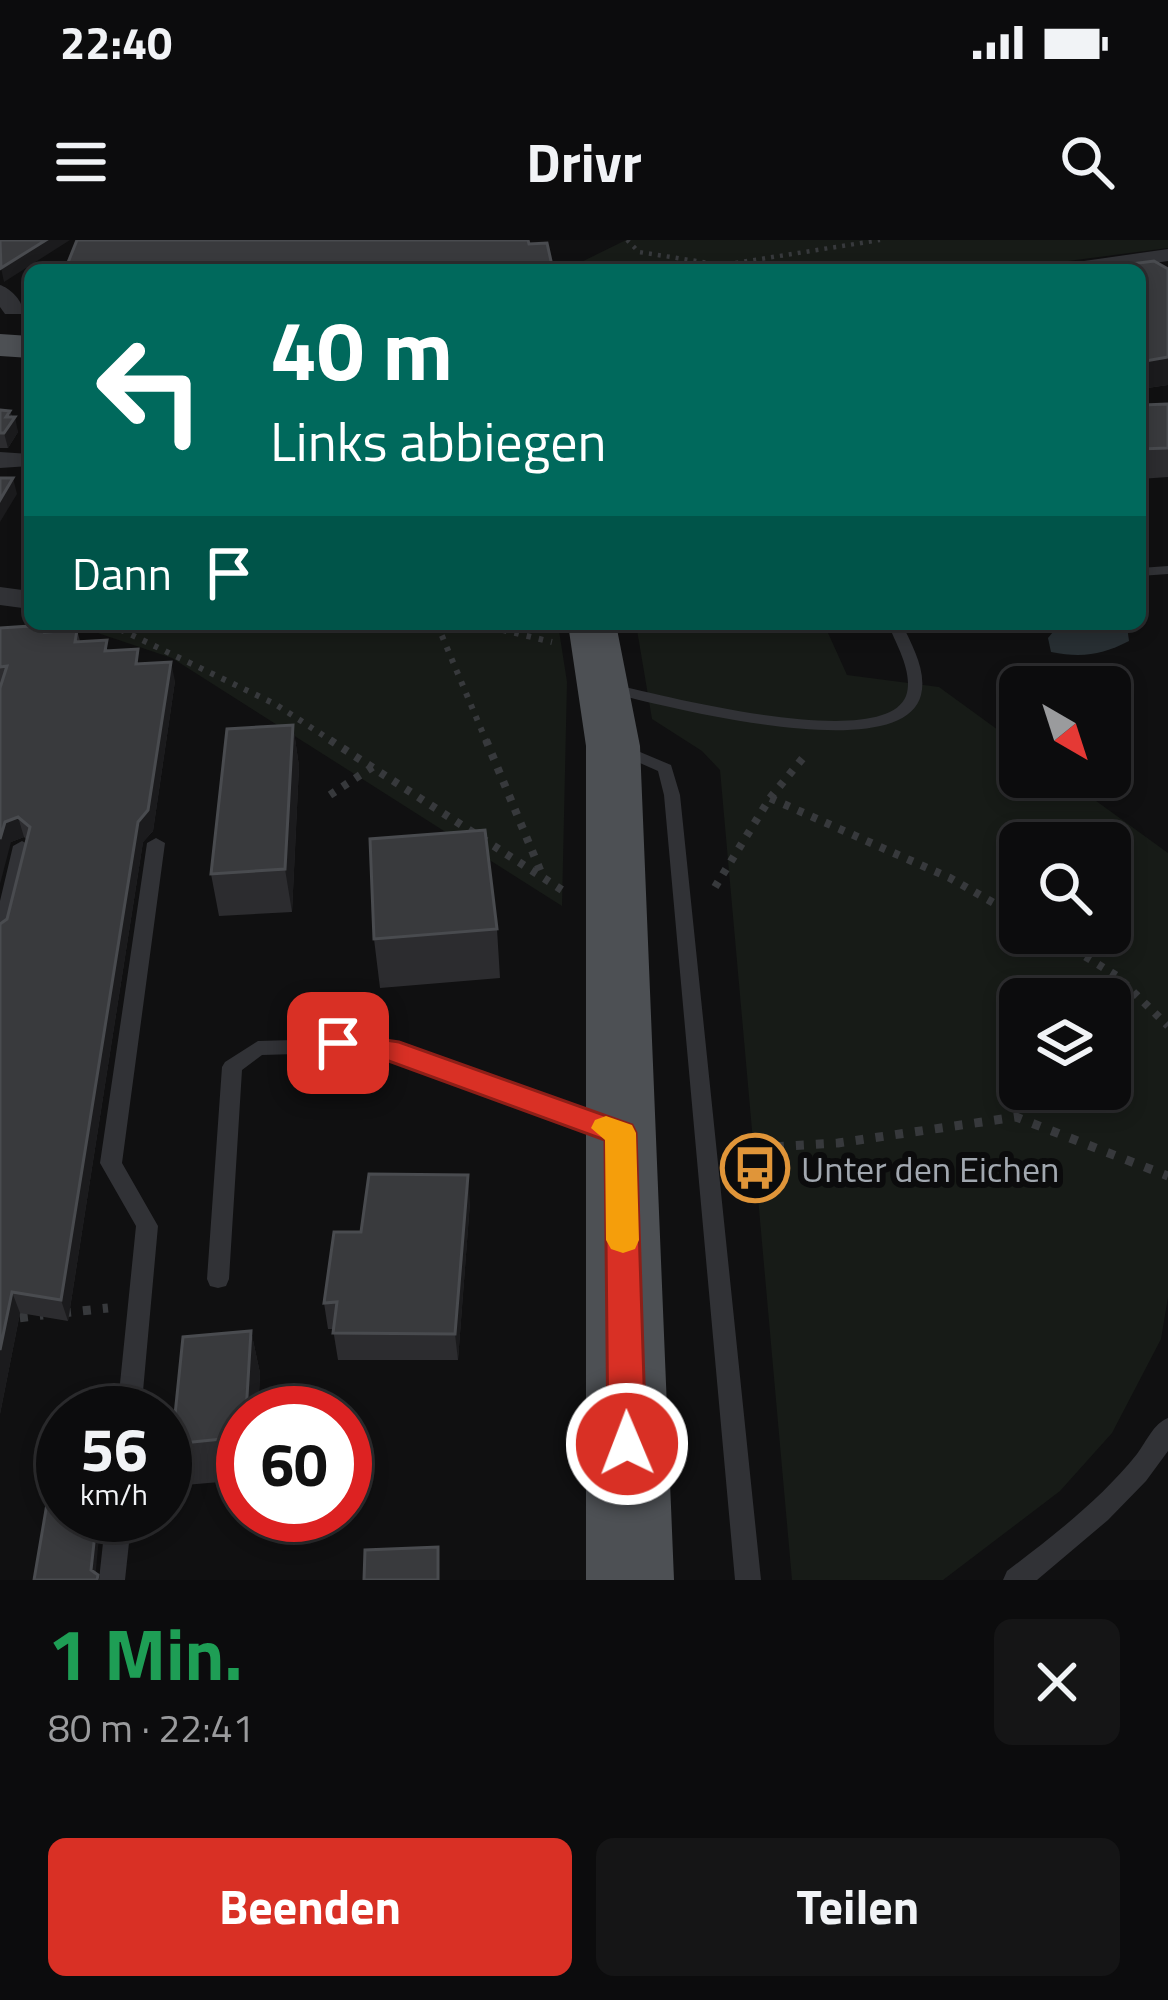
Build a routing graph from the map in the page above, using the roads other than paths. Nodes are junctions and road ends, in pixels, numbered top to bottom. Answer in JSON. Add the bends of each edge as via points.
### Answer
{"nodes":[{"id":1,"x":1168,"y":255,"type":"edge"},
{"id":2,"x":1105,"y":264,"type":"edge"},
{"id":3,"x":897,"y":630,"type":"edge"},
{"id":4,"x":601,"y":678,"type":"edge"},
{"id":5,"x":156,"y":843,"type":"dead end"},
{"id":6,"x":22,"y":846,"type":"edge"},
{"id":7,"x":0,"y":939,"type":"edge"},
{"id":8,"x":620,"y":1133,"type":"junction"},
{"id":9,"x":218,"y":1279,"type":"dead end"},
{"id":10,"x":132,"y":1386,"type":"edge"},
{"id":11,"x":1168,"y":1429,"type":"edge"},
{"id":12,"x":116,"y":1542,"type":"edge"},
{"id":13,"x":112,"y":1580,"type":"edge"},
{"id":14,"x":630,"y":1580,"type":"edge"},
{"id":15,"x":748,"y":1580,"type":"edge"},
{"id":16,"x":1016,"y":1580,"type":"edge"}],
"edges":[{"from":1,"to":2,"type":"street"},
{"from":3,"to":4,"type":"lane","via":[[916,677],[913,700],[897,717],[833,728]]},
{"from":4,"to":8,"type":"main road"},
{"from":4,"to":15,"type":"lane","via":[[665,768]]},
{"from":5,"to":10,"type":"lane","via":[[111,1163],[147,1226]]},
{"from":6,"to":7,"type":"lane"},
{"from":8,"to":9,"type":"lane","via":[[389,1050],[338,1043],[248,1052],[232,1067]]},
{"from":8,"to":14,"type":"main road"},
{"from":11,"to":16,"type":"lane","via":[[1127,1482]]},
{"from":12,"to":13,"type":"lane"}]}
